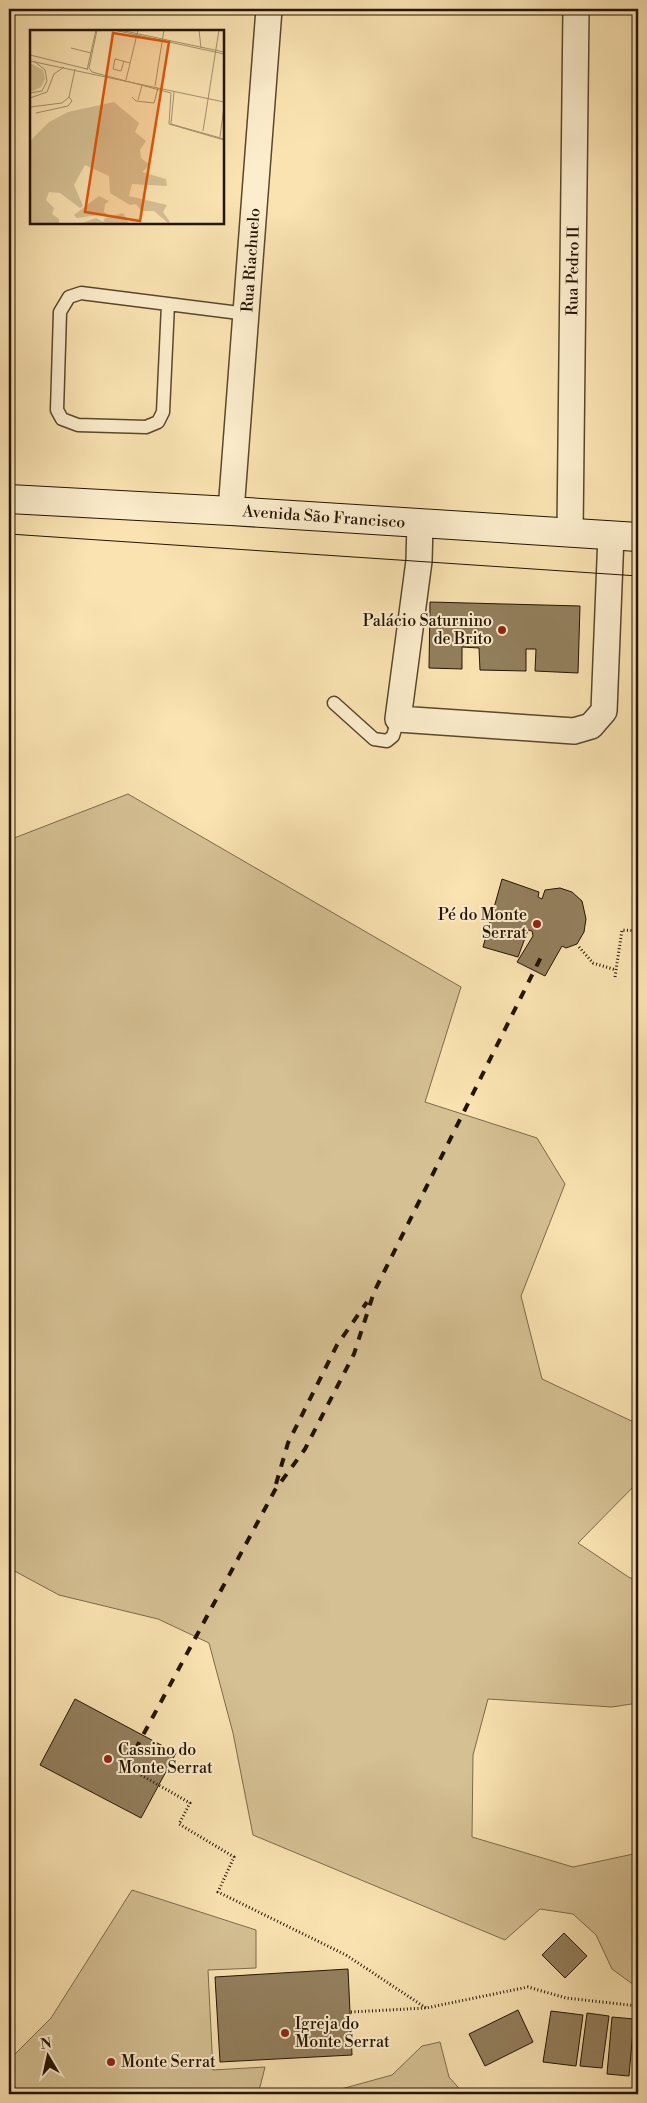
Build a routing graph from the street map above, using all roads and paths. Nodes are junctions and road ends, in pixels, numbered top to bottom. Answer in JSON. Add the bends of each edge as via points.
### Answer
{"nodes":[{"id":1,"x":270,"y":9,"type":"edge"},
{"id":2,"x":576,"y":9,"type":"edge"},
{"id":3,"x":168,"y":304,"type":"junction"},
{"id":4,"x":247,"y":314,"type":"junction"},
{"id":5,"x":9,"y":499,"type":"edge"},
{"id":6,"x":231,"y":511,"type":"junction"},
{"id":7,"x":420,"y":523,"type":"junction"},
{"id":8,"x":570,"y":532,"type":"junction"},
{"id":9,"x":611,"y":535,"type":"junction"},
{"id":10,"x":638,"y":537,"type":"edge"},
{"id":11,"x":334,"y":703,"type":"dead end"},
{"id":12,"x":398,"y":719,"type":"junction"},
{"id":13,"x":638,"y":931,"type":"edge"},
{"id":14,"x":579,"y":947,"type":"dead end"},
{"id":15,"x":616,"y":970,"type":"junction"},
{"id":16,"x":615,"y":976,"type":"dead end"},
{"id":17,"x":135,"y":1750,"type":"dead end"},
{"id":18,"x":638,"y":2006,"type":"edge"},
{"id":19,"x":426,"y":2008,"type":"junction"},
{"id":20,"x":351,"y":2012,"type":"dead end"}],
"edges":[{"from":1,"to":4,"type":"street","name":"Rua Riachuelo"},
{"from":2,"to":8,"type":"street","name":"Rua Pedro II"},
{"from":3,"to":3,"type":"lane","via":[[81,293],[69,297],[60,312],[57,410],[62,419],[78,425],[146,428],[158,422],[163,412]]},
{"from":3,"to":4,"type":"lane"},
{"from":4,"to":6,"type":"street","name":"Rua Riachuelo"},
{"from":5,"to":6,"type":"main road","name":"Avenida São Francisco"},
{"from":6,"to":7,"type":"main road","name":"Avenida São Francisco"},
{"from":7,"to":8,"type":"main road","name":"Avenida São Francisco"},
{"from":7,"to":12,"type":"street","via":[[419,561]]},
{"from":8,"to":9,"type":"main road","name":"Avenida São Francisco"},
{"from":9,"to":10,"type":"main road","name":"Avenida São Francisco"},
{"from":9,"to":12,"type":"street","via":[[604,710],[591,726],[574,731]]},
{"from":11,"to":12,"type":"lane","via":[[374,739],[386,741],[393,736]]},
{"from":13,"to":15,"type":"path","via":[[622,930]]},
{"from":14,"to":15,"type":"path","via":[[593,963]]},
{"from":15,"to":16,"type":"path"},
{"from":17,"to":19,"type":"path","via":[[127,1767],[190,1803],[179,1824],[234,1857],[218,1892],[346,1955]]},
{"from":18,"to":19,"type":"path","via":[[566,1998],[528,1987]]},
{"from":19,"to":20,"type":"path"}]}
